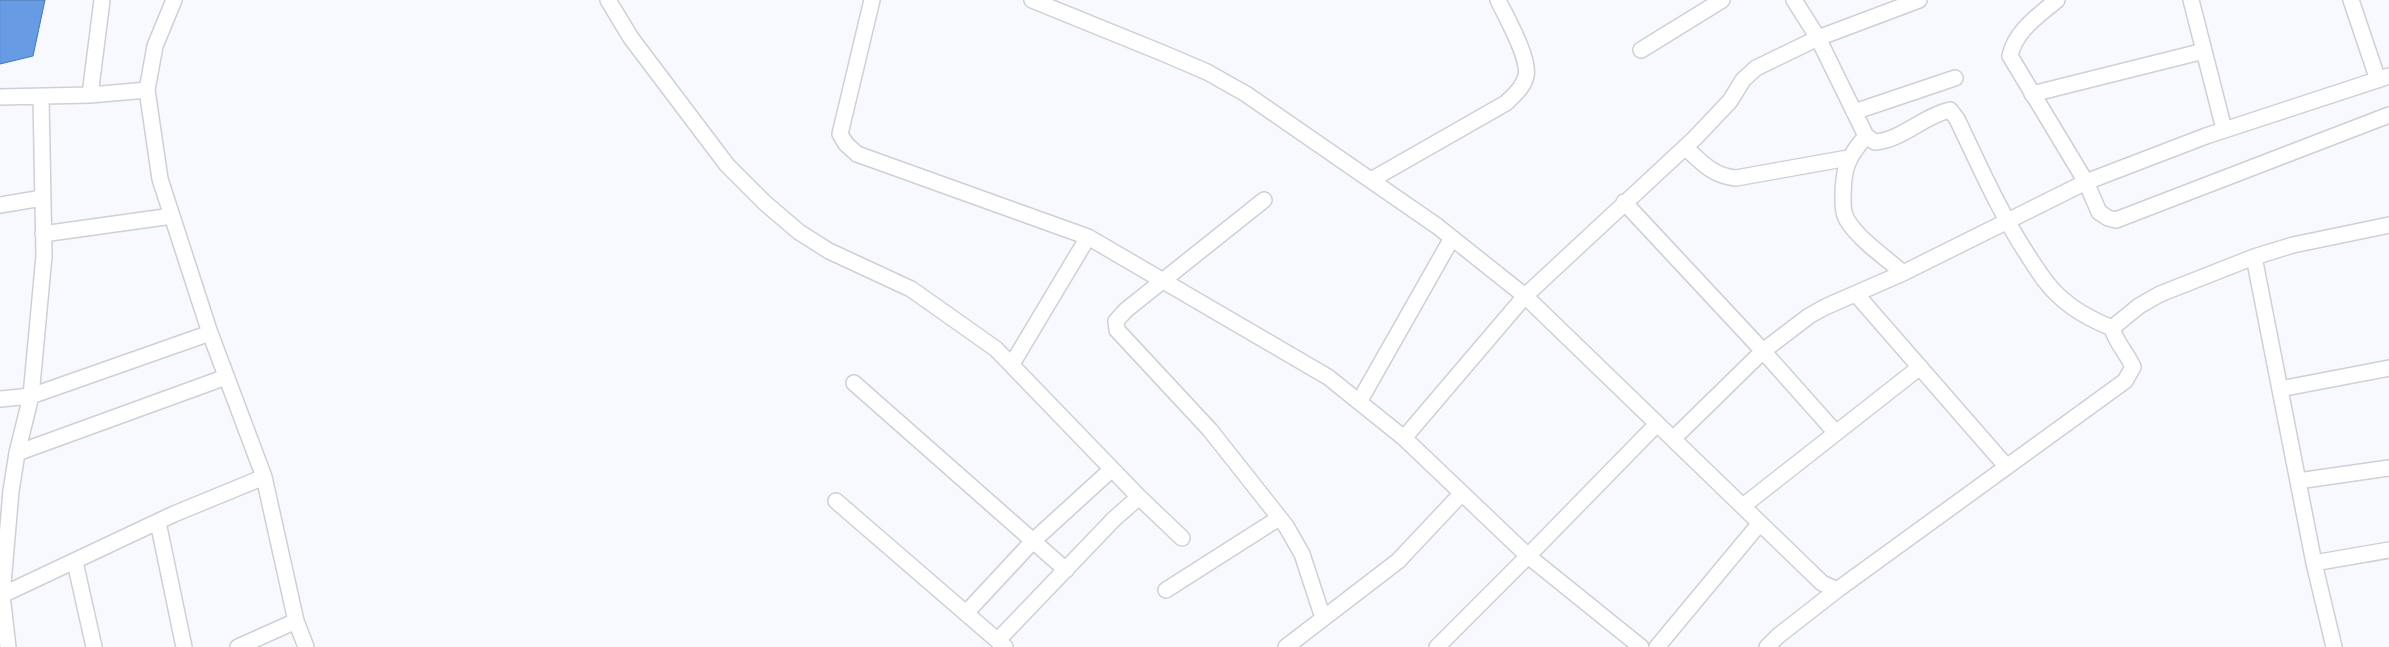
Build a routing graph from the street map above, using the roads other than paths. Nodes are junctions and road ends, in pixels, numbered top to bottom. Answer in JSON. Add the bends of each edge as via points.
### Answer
{"nodes":[{"id":1,"x":102,"y":0,"type":"edge"},
{"id":2,"x":174,"y":0,"type":"edge"},
{"id":3,"x":608,"y":0,"type":"edge"},
{"id":4,"x":872,"y":0,"type":"edge"},
{"id":5,"x":1498,"y":0,"type":"edge"},
{"id":6,"x":1722,"y":0,"type":"edge"},
{"id":7,"x":1794,"y":0,"type":"edge"},
{"id":8,"x":1919,"y":0,"type":"edge"},
{"id":9,"x":2056,"y":0,"type":"edge"},
{"id":10,"x":2191,"y":0,"type":"edge"},
{"id":11,"x":2351,"y":0,"type":"edge"},
{"id":12,"x":1038,"y":1,"type":"edge"},
{"id":13,"x":1818,"y":38,"type":"junction"},
{"id":14,"x":1640,"y":50,"type":"dead end"},
{"id":15,"x":2204,"y":52,"type":"junction"},
{"id":16,"x":1955,"y":78,"type":"dead end"},
{"id":17,"x":2384,"y":78,"type":"edge"},
{"id":18,"x":147,"y":90,"type":"junction"},
{"id":19,"x":2032,"y":94,"type":"junction"},
{"id":20,"x":90,"y":95,"type":"junction"},
{"id":21,"x":0,"y":97,"type":"edge"},
{"id":22,"x":41,"y":97,"type":"junction"},
{"id":23,"x":1854,"y":112,"type":"junction"},
{"id":24,"x":2389,"y":115,"type":"edge"},
{"id":25,"x":2224,"y":130,"type":"junction"},
{"id":26,"x":1866,"y":136,"type":"junction"},
{"id":27,"x":1685,"y":147,"type":"junction"},
{"id":28,"x":1848,"y":158,"type":"junction"},
{"id":29,"x":1371,"y":180,"type":"junction"},
{"id":30,"x":2086,"y":182,"type":"junction"},
{"id":31,"x":42,"y":198,"type":"junction"},
{"id":32,"x":1264,"y":200,"type":"dead end"},
{"id":33,"x":1624,"y":202,"type":"junction"},
{"id":34,"x":0,"y":205,"type":"edge"},
{"id":35,"x":172,"y":216,"type":"junction"},
{"id":36,"x":2005,"y":220,"type":"junction"},
{"id":37,"x":2389,"y":225,"type":"edge"},
{"id":38,"x":43,"y":234,"type":"junction"},
{"id":39,"x":1088,"y":237,"type":"junction"},
{"id":40,"x":1452,"y":238,"type":"junction"},
{"id":41,"x":2254,"y":257,"type":"junction"},
{"id":42,"x":1903,"y":273,"type":"junction"},
{"id":43,"x":1164,"y":280,"type":"junction"},
{"id":44,"x":1856,"y":294,"type":"junction"},
{"id":45,"x":1525,"y":296,"type":"junction"},
{"id":46,"x":2112,"y":328,"type":"junction"},
{"id":47,"x":210,"y":333,"type":"junction"},
{"id":48,"x":1763,"y":351,"type":"junction"},
{"id":49,"x":1012,"y":364,"type":"junction"},
{"id":50,"x":1920,"y":367,"type":"junction"},
{"id":51,"x":2389,"y":368,"type":"edge"},
{"id":52,"x":226,"y":376,"type":"junction"},
{"id":53,"x":854,"y":383,"type":"dead end"},
{"id":54,"x":2280,"y":389,"type":"junction"},
{"id":55,"x":31,"y":396,"type":"junction"},
{"id":56,"x":0,"y":399,"type":"edge"},
{"id":57,"x":1360,"y":402,"type":"junction"},
{"id":58,"x":1657,"y":424,"type":"junction"},
{"id":59,"x":1836,"y":433,"type":"junction"},
{"id":60,"x":1404,"y":438,"type":"junction"},
{"id":61,"x":1674,"y":438,"type":"junction"},
{"id":62,"x":17,"y":452,"type":"junction"},
{"id":63,"x":2006,"y":466,"type":"junction"},
{"id":64,"x":2389,"y":468,"type":"edge"},
{"id":65,"x":1112,"y":469,"type":"junction"},
{"id":66,"x":264,"y":477,"type":"junction"},
{"id":67,"x":2298,"y":481,"type":"junction"},
{"id":68,"x":6,"y":492,"type":"edge"},
{"id":69,"x":1462,"y":493,"type":"junction"},
{"id":70,"x":1139,"y":497,"type":"junction"},
{"id":71,"x":836,"y":502,"type":"dead end"},
{"id":72,"x":1744,"y":506,"type":"junction"},
{"id":73,"x":1279,"y":518,"type":"junction"},
{"id":74,"x":158,"y":522,"type":"junction"},
{"id":75,"x":1760,"y":523,"type":"junction"},
{"id":76,"x":1182,"y":538,"type":"dead end"},
{"id":77,"x":1033,"y":541,"type":"junction"},
{"id":78,"x":2389,"y":550,"type":"edge"},
{"id":79,"x":1528,"y":556,"type":"junction"},
{"id":80,"x":76,"y":562,"type":"junction"},
{"id":81,"x":2314,"y":563,"type":"junction"},
{"id":82,"x":1066,"y":570,"type":"junction"},
{"id":83,"x":1166,"y":590,"type":"dead end"},
{"id":84,"x":1837,"y":590,"type":"junction"},
{"id":85,"x":2,"y":594,"type":"junction"},
{"id":86,"x":966,"y":613,"type":"junction"},
{"id":87,"x":1323,"y":618,"type":"junction"},
{"id":88,"x":296,"y":621,"type":"junction"},
{"id":89,"x":3,"y":624,"type":"edge"},
{"id":90,"x":1001,"y":644,"type":"edge"},
{"id":91,"x":8,"y":647,"type":"edge"},
{"id":92,"x":94,"y":647,"type":"edge"},
{"id":93,"x":184,"y":647,"type":"edge"},
{"id":94,"x":238,"y":647,"type":"edge"},
{"id":95,"x":306,"y":647,"type":"edge"},
{"id":96,"x":1286,"y":647,"type":"edge"},
{"id":97,"x":1437,"y":647,"type":"edge"},
{"id":98,"x":1641,"y":647,"type":"edge"},
{"id":99,"x":1656,"y":647,"type":"edge"},
{"id":100,"x":1767,"y":647,"type":"edge"},
{"id":101,"x":2334,"y":647,"type":"edge"}],
"edges":[{"from":1,"to":20,"type":"street"},
{"from":2,"to":18,"type":"street","via":[[155,46]]},
{"from":3,"to":49,"type":"street","via":[[631,38],[727,165],[772,209],[829,252],[911,289],[996,348]]},
{"from":4,"to":39,"type":"street","via":[[840,134],[846,144],[857,154]]},
{"from":5,"to":29,"type":"street","via":[[1525,62],[1526,75],[1521,88],[1506,103]]},
{"from":6,"to":14,"type":"street"},
{"from":7,"to":13,"type":"street"},
{"from":8,"to":13,"type":"street"},
{"from":9,"to":19,"type":"street","via":[[2024,28],[2013,44],[2010,56]]},
{"from":10,"to":15,"type":"street"},
{"from":11,"to":17,"type":"street"},
{"from":12,"to":29,"type":"street","via":[[1207,72],[1246,94]]},
{"from":13,"to":23,"type":"street"},
{"from":13,"to":27,"type":"street","via":[[1756,68],[1716,117]]},
{"from":15,"to":19,"type":"street"},
{"from":15,"to":25,"type":"street"},
{"from":16,"to":23,"type":"street"},
{"from":17,"to":25,"type":"street"},
{"from":18,"to":20,"type":"street"},
{"from":18,"to":35,"type":"street","via":[[160,179]]},
{"from":19,"to":30,"type":"street"},
{"from":20,"to":22,"type":"street"},
{"from":21,"to":22,"type":"street"},
{"from":22,"to":31,"type":"street"},
{"from":23,"to":26,"type":"street"},
{"from":24,"to":30,"type":"street","via":[[2116,220],[2099,212]]},
{"from":25,"to":30,"type":"street"},
{"from":26,"to":28,"type":"street"},
{"from":26,"to":36,"type":"street","via":[[1875,142],[1886,141],[1937,113],[1950,110]]},
{"from":27,"to":28,"type":"street","via":[[1712,172],[1736,178]]},
{"from":27,"to":33,"type":"street"},
{"from":28,"to":42,"type":"street","via":[[1843,173],[1843,212],[1848,223]]},
{"from":29,"to":40,"type":"street"},
{"from":30,"to":36,"type":"street"},
{"from":31,"to":34,"type":"street"},
{"from":31,"to":38,"type":"street"},
{"from":32,"to":43,"type":"street"},
{"from":33,"to":45,"type":"street"},
{"from":33,"to":48,"type":"street"},
{"from":35,"to":38,"type":"street"},
{"from":35,"to":47,"type":"street"},
{"from":36,"to":42,"type":"street"},
{"from":36,"to":46,"type":"street","via":[[2044,280],[2059,296],[2091,320]]},
{"from":37,"to":41,"type":"street","via":[[2293,245]]},
{"from":38,"to":55,"type":"street","via":[[44,256]]},
{"from":39,"to":43,"type":"street"},
{"from":39,"to":49,"type":"street"},
{"from":40,"to":45,"type":"street"},
{"from":40,"to":57,"type":"street"},
{"from":41,"to":46,"type":"street","via":[[2160,294]]},
{"from":41,"to":54,"type":"street"},
{"from":42,"to":44,"type":"street"},
{"from":43,"to":57,"type":"street","via":[[1328,377]]},
{"from":43,"to":73,"type":"street","via":[[1126,310],[1116,321],[1117,330],[1210,430]]},
{"from":44,"to":48,"type":"street","via":[[1809,316]]},
{"from":44,"to":50,"type":"street"},
{"from":45,"to":58,"type":"street"},
{"from":45,"to":60,"type":"street"},
{"from":46,"to":63,"type":"street","via":[[2133,367],[2125,381]]},
{"from":47,"to":52,"type":"street"},
{"from":47,"to":55,"type":"street"},
{"from":48,"to":59,"type":"street"},
{"from":48,"to":61,"type":"street"},
{"from":49,"to":65,"type":"street"},
{"from":50,"to":59,"type":"street"},
{"from":50,"to":63,"type":"street"},
{"from":51,"to":54,"type":"street"},
{"from":52,"to":62,"type":"street"},
{"from":52,"to":66,"type":"street"},
{"from":53,"to":77,"type":"street"},
{"from":54,"to":67,"type":"street"},
{"from":55,"to":56,"type":"street"},
{"from":55,"to":62,"type":"street"},
{"from":57,"to":60,"type":"street"},
{"from":58,"to":61,"type":"street"},
{"from":58,"to":79,"type":"street"},
{"from":59,"to":72,"type":"street"},
{"from":60,"to":69,"type":"street"},
{"from":61,"to":72,"type":"street"},
{"from":62,"to":68,"type":"street"},
{"from":63,"to":84,"type":"street"},
{"from":64,"to":67,"type":"street"},
{"from":65,"to":70,"type":"street"},
{"from":65,"to":77,"type":"street"},
{"from":66,"to":74,"type":"street"},
{"from":66,"to":88,"type":"street"},
{"from":67,"to":81,"type":"street"},
{"from":68,"to":85,"type":"street"},
{"from":69,"to":79,"type":"street"},
{"from":69,"to":87,"type":"street","via":[[1398,561]]},
{"from":70,"to":76,"type":"street"},
{"from":70,"to":82,"type":"street"},
{"from":71,"to":86,"type":"street"},
{"from":72,"to":75,"type":"street"},
{"from":73,"to":83,"type":"street"},
{"from":73,"to":87,"type":"street","via":[[1302,554]]},
{"from":74,"to":80,"type":"street"},
{"from":74,"to":93,"type":"street"},
{"from":75,"to":84,"type":"street","via":[[1822,583]]},
{"from":75,"to":99,"type":"street"},
{"from":77,"to":82,"type":"street"},
{"from":77,"to":86,"type":"street"},
{"from":78,"to":81,"type":"street"},
{"from":79,"to":97,"type":"street"},
{"from":79,"to":98,"type":"street"},
{"from":80,"to":85,"type":"street"},
{"from":80,"to":92,"type":"street"},
{"from":81,"to":101,"type":"street"},
{"from":82,"to":90,"type":"street"},
{"from":84,"to":100,"type":"street"},
{"from":85,"to":89,"type":"street"},
{"from":86,"to":90,"type":"street"},
{"from":87,"to":96,"type":"street"},
{"from":88,"to":94,"type":"street"},
{"from":88,"to":95,"type":"street"},
{"from":89,"to":91,"type":"street"}]}
